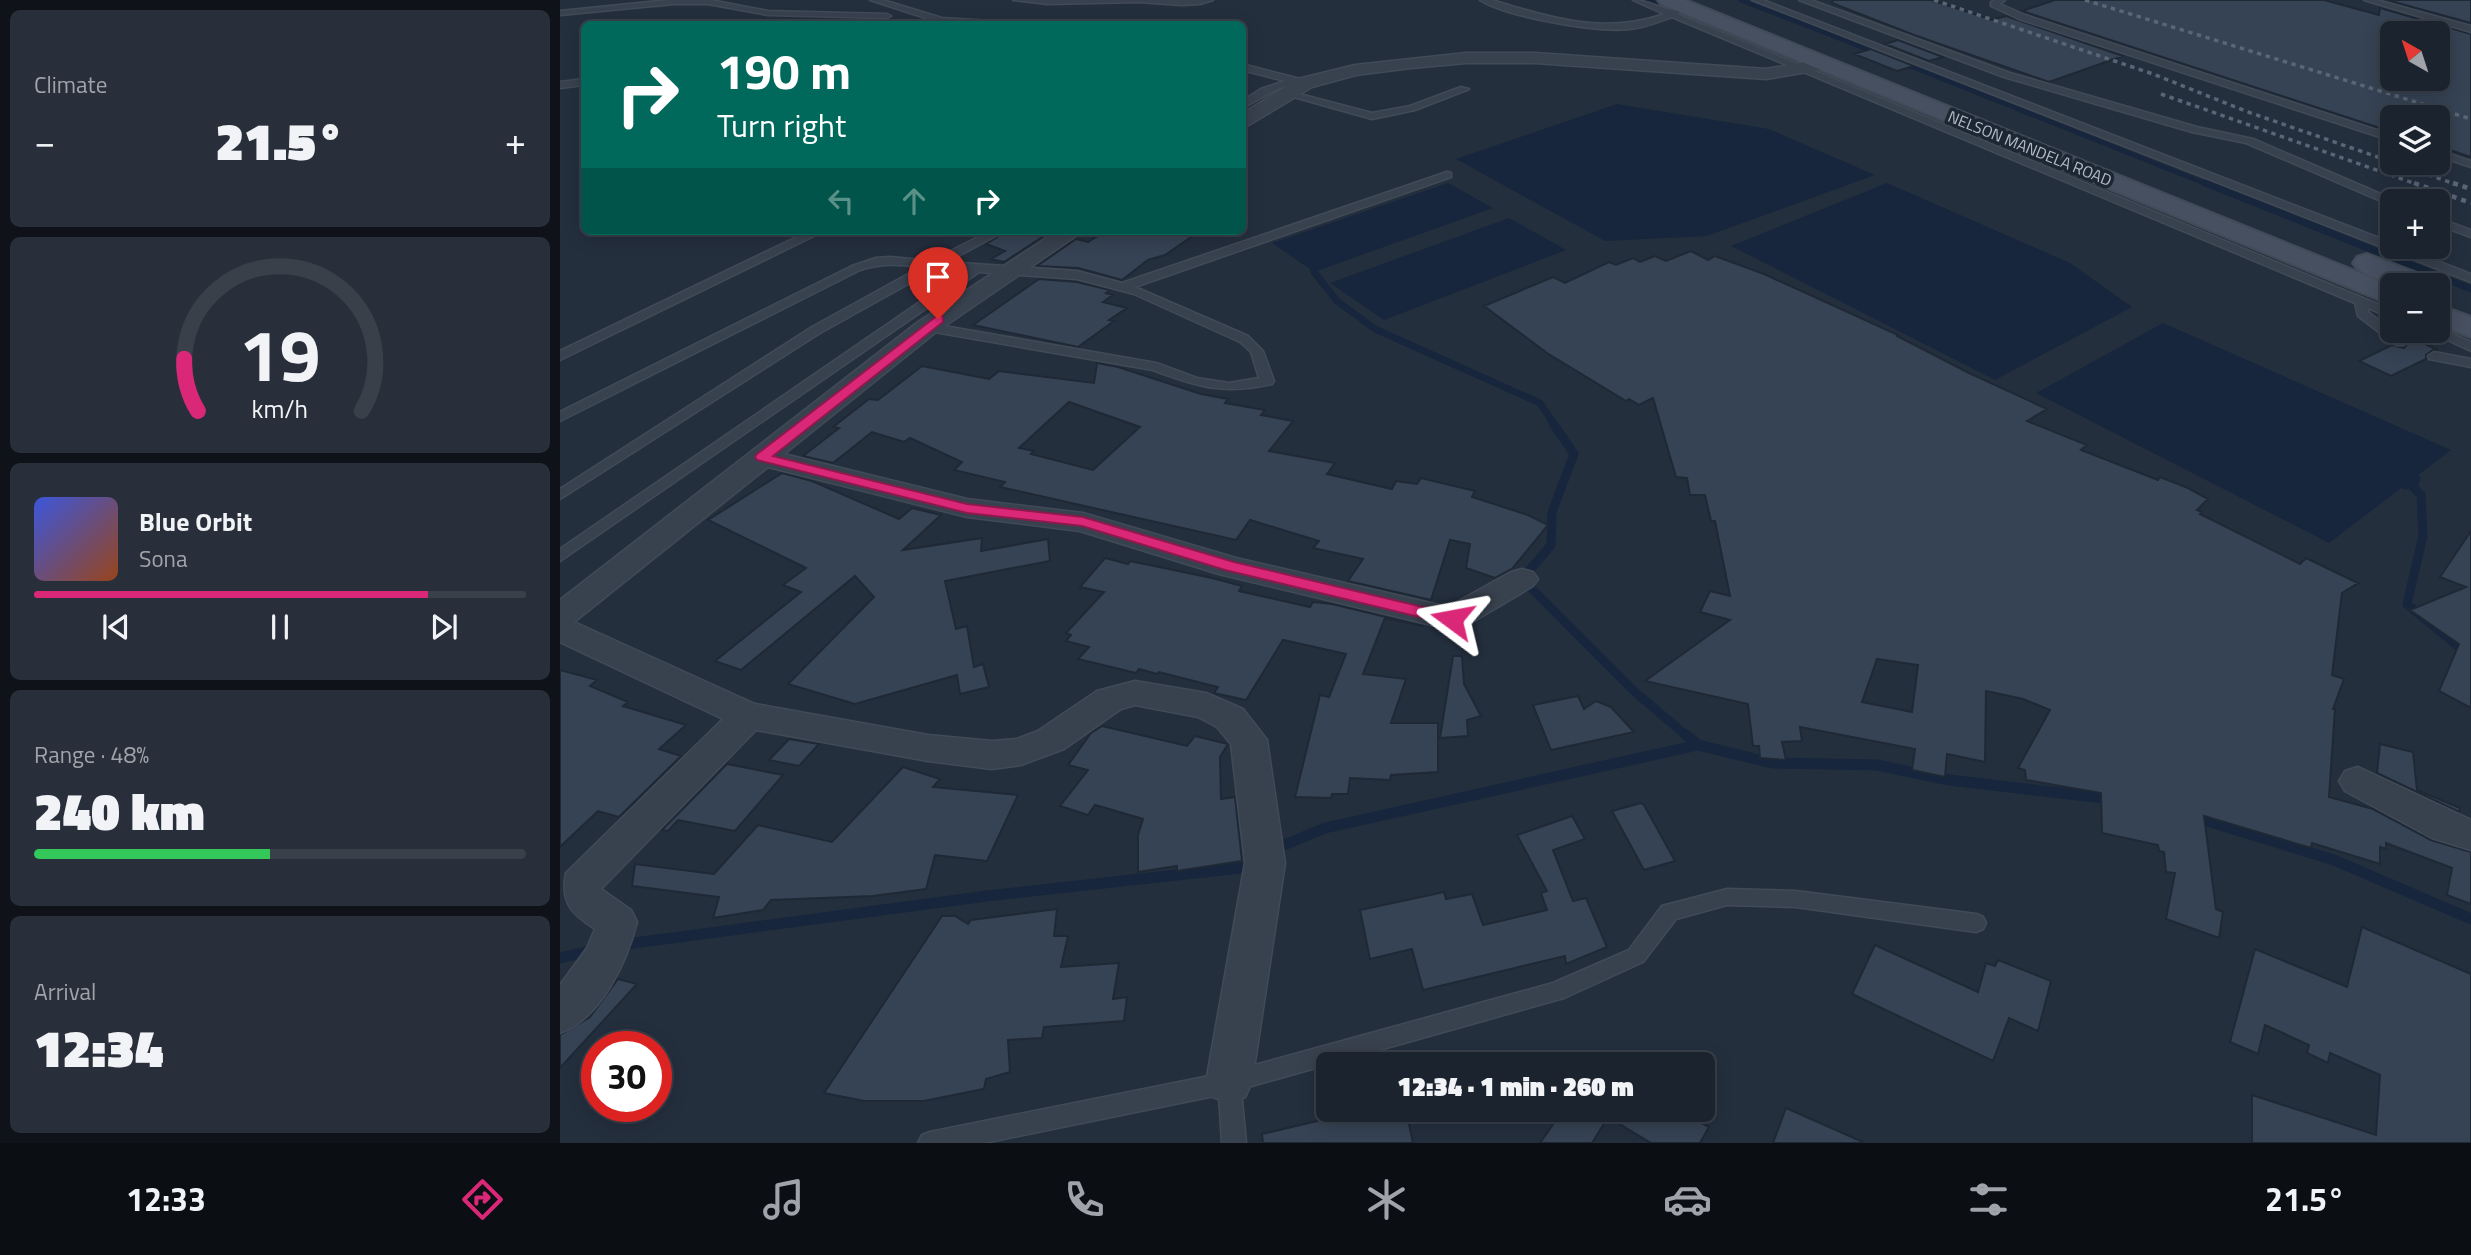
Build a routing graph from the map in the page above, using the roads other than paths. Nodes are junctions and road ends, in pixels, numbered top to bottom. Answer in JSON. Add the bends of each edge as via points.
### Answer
{"nodes":[{"id":1,"x":874,"y":0,"type":"edge"},
{"id":2,"x":1017,"y":0,"type":"edge"},
{"id":3,"x":1209,"y":0,"type":"edge"},
{"id":4,"x":1484,"y":0,"type":"edge"},
{"id":5,"x":1637,"y":0,"type":"edge"},
{"id":6,"x":1756,"y":0,"type":"edge"},
{"id":7,"x":1803,"y":0,"type":"edge"},
{"id":8,"x":2001,"y":0,"type":"edge"},
{"id":9,"x":2368,"y":0,"type":"edge"},
{"id":10,"x":1683,"y":6,"type":"edge"},
{"id":11,"x":560,"y":13,"type":"edge"},
{"id":12,"x":913,"y":13,"type":"junction"},
{"id":13,"x":887,"y":16,"type":"junction"},
{"id":14,"x":863,"y":21,"type":"edge"},
{"id":15,"x":954,"y":21,"type":"edge"},
{"id":16,"x":2471,"y":29,"type":"edge"},
{"id":17,"x":1814,"y":66,"type":"junction"},
{"id":18,"x":1246,"y":68,"type":"edge"},
{"id":19,"x":581,"y":82,"type":"edge"},
{"id":20,"x":560,"y":85,"type":"edge"},
{"id":21,"x":1296,"y":86,"type":"junction"},
{"id":22,"x":1464,"y":89,"type":"dead end"},
{"id":23,"x":1246,"y":102,"type":"edge"},
{"id":24,"x":1246,"y":120,"type":"edge"},
{"id":25,"x":2380,"y":134,"type":"edge"},
{"id":26,"x":2450,"y":157,"type":"edge"},
{"id":27,"x":2471,"y":164,"type":"edge"},
{"id":28,"x":1447,"y":175,"type":"dead end"},
{"id":29,"x":2380,"y":197,"type":"edge"},
{"id":30,"x":2450,"y":226,"type":"edge"},
{"id":31,"x":2471,"y":234,"type":"edge"},
{"id":32,"x":810,"y":235,"type":"edge"},
{"id":33,"x":991,"y":235,"type":"edge"},
{"id":34,"x":1066,"y":235,"type":"edge"},
{"id":35,"x":933,"y":265,"type":"junction"},
{"id":36,"x":1012,"y":269,"type":"junction"},
{"id":37,"x":974,"y":270,"type":"junction"},
{"id":38,"x":2391,"y":273,"type":"edge"},
{"id":39,"x":2471,"y":278,"type":"edge"},
{"id":40,"x":1122,"y":287,"type":"junction"},
{"id":41,"x":2359,"y":292,"type":"junction"},
{"id":42,"x":2380,"y":295,"type":"edge"},
{"id":43,"x":2450,"y":296,"type":"edge"},
{"id":44,"x":2471,"y":304,"type":"edge"},
{"id":45,"x":2380,"y":306,"type":"edge"},
{"id":46,"x":2450,"y":319,"type":"edge"},
{"id":47,"x":927,"y":327,"type":"junction"},
{"id":48,"x":2380,"y":327,"type":"edge"},
{"id":49,"x":2471,"y":328,"type":"edge"},
{"id":50,"x":2450,"y":337,"type":"edge"},
{"id":51,"x":2471,"y":346,"type":"edge"},
{"id":52,"x":560,"y":356,"type":"edge"},
{"id":53,"x":2434,"y":356,"type":"dead end"},
{"id":54,"x":2471,"y":363,"type":"edge"},
{"id":55,"x":560,"y":417,"type":"edge"},
{"id":56,"x":762,"y":457,"type":"junction"},
{"id":57,"x":560,"y":495,"type":"edge"},
{"id":58,"x":560,"y":556,"type":"edge"},
{"id":59,"x":1522,"y":579,"type":"dead end"},
{"id":60,"x":560,"y":617,"type":"edge"},
{"id":61,"x":560,"y":629,"type":"edge"},
{"id":62,"x":748,"y":716,"type":"junction"},
{"id":63,"x":2358,"y":782,"type":"dead end"},
{"id":64,"x":2471,"y":835,"type":"edge"},
{"id":65,"x":1976,"y":923,"type":"dead end"},
{"id":66,"x":560,"y":1014,"type":"edge"},
{"id":67,"x":1229,"y":1082,"type":"junction"},
{"id":68,"x":930,"y":1143,"type":"edge"},
{"id":69,"x":1234,"y":1143,"type":"edge"}],
"edges":[{"from":1,"to":12,"type":"lane"},
{"from":2,"to":3,"type":"lane","via":[[1181,4]]},
{"from":4,"to":10,"type":"lane","via":[[1524,13],[1608,27],[1630,27]]},
{"from":5,"to":10,"type":"lane"},
{"from":6,"to":39,"type":"lane"},
{"from":7,"to":29,"type":"lane","via":[[2007,75],[2195,130],[2249,141]]},
{"from":8,"to":25,"type":"lane","via":[[1994,4],[2022,17]]},
{"from":9,"to":16,"type":"lane"},
{"from":10,"to":17,"type":"main road","name":"NELSON MANDELA ROAD"},
{"from":10,"to":38,"type":"main road","name":"NELSON MANDELA ROAD"},
{"from":11,"to":13,"type":"lane","via":[[708,2],[768,13]]},
{"from":12,"to":13,"type":"lane"},
{"from":12,"to":15,"type":"lane"},
{"from":13,"to":14,"type":"lane"},
{"from":17,"to":21,"type":"street","via":[[1766,74],[1535,58],[1466,58],[1355,70]]},
{"from":17,"to":41,"type":"main road","name":"NELSON MANDELA ROAD"},
{"from":18,"to":21,"type":"lane"},
{"from":19,"to":20,"type":"lane"},
{"from":21,"to":22,"type":"lane","via":[[1372,116],[1412,108]]},
{"from":21,"to":23,"type":"lane","via":[[1264,91]]},
{"from":21,"to":24,"type":"street"},
{"from":26,"to":27,"type":"lane"},
{"from":28,"to":40,"type":"lane"},
{"from":30,"to":31,"type":"lane"},
{"from":32,"to":52,"type":"lane"},
{"from":33,"to":35,"type":"lane"},
{"from":34,"to":36,"type":"street"},
{"from":35,"to":37,"type":"lane"},
{"from":35,"to":55,"type":"lane","via":[[890,260],[856,268]]},
{"from":35,"to":57,"type":"lane","via":[[816,330]]},
{"from":36,"to":37,"type":"lane"},
{"from":36,"to":40,"type":"lane","via":[[1077,275]]},
{"from":36,"to":47,"type":"street"},
{"from":37,"to":58,"type":"lane"},
{"from":40,"to":47,"type":"lane","via":[[1244,339],[1257,351],[1267,381],[1229,387],[1194,381],[1156,366]]},
{"from":41,"to":42,"type":"main road","name":"NELSON MANDELA ROAD"},
{"from":41,"to":45,"type":"lane"},
{"from":41,"to":48,"type":"lane","via":[[2362,313]]},
{"from":43,"to":44,"type":"main road"},
{"from":46,"to":49,"type":"main road"},
{"from":47,"to":56,"type":"street"},
{"from":50,"to":51,"type":"lane"},
{"from":53,"to":54,"type":"lane"},
{"from":56,"to":59,"type":"street","via":[[967,508],[1083,522],[1230,567],[1452,619]]},
{"from":56,"to":60,"type":"street"},
{"from":61,"to":62,"type":"street"},
{"from":62,"to":66,"type":"street","via":[[580,884],[582,899],[617,922],[611,946],[588,986]]},
{"from":62,"to":67,"type":"street","via":[[992,755],[1021,752],[1051,740],[1109,700],[1135,693],[1206,706],[1230,718],[1249,740],[1265,863]]},
{"from":63,"to":64,"type":"street"},
{"from":65,"to":67,"type":"lane","via":[[1796,899],[1727,897],[1669,912],[1636,956],[1556,991]]},
{"from":67,"to":68,"type":"lane"},
{"from":67,"to":69,"type":"lane"}]}
